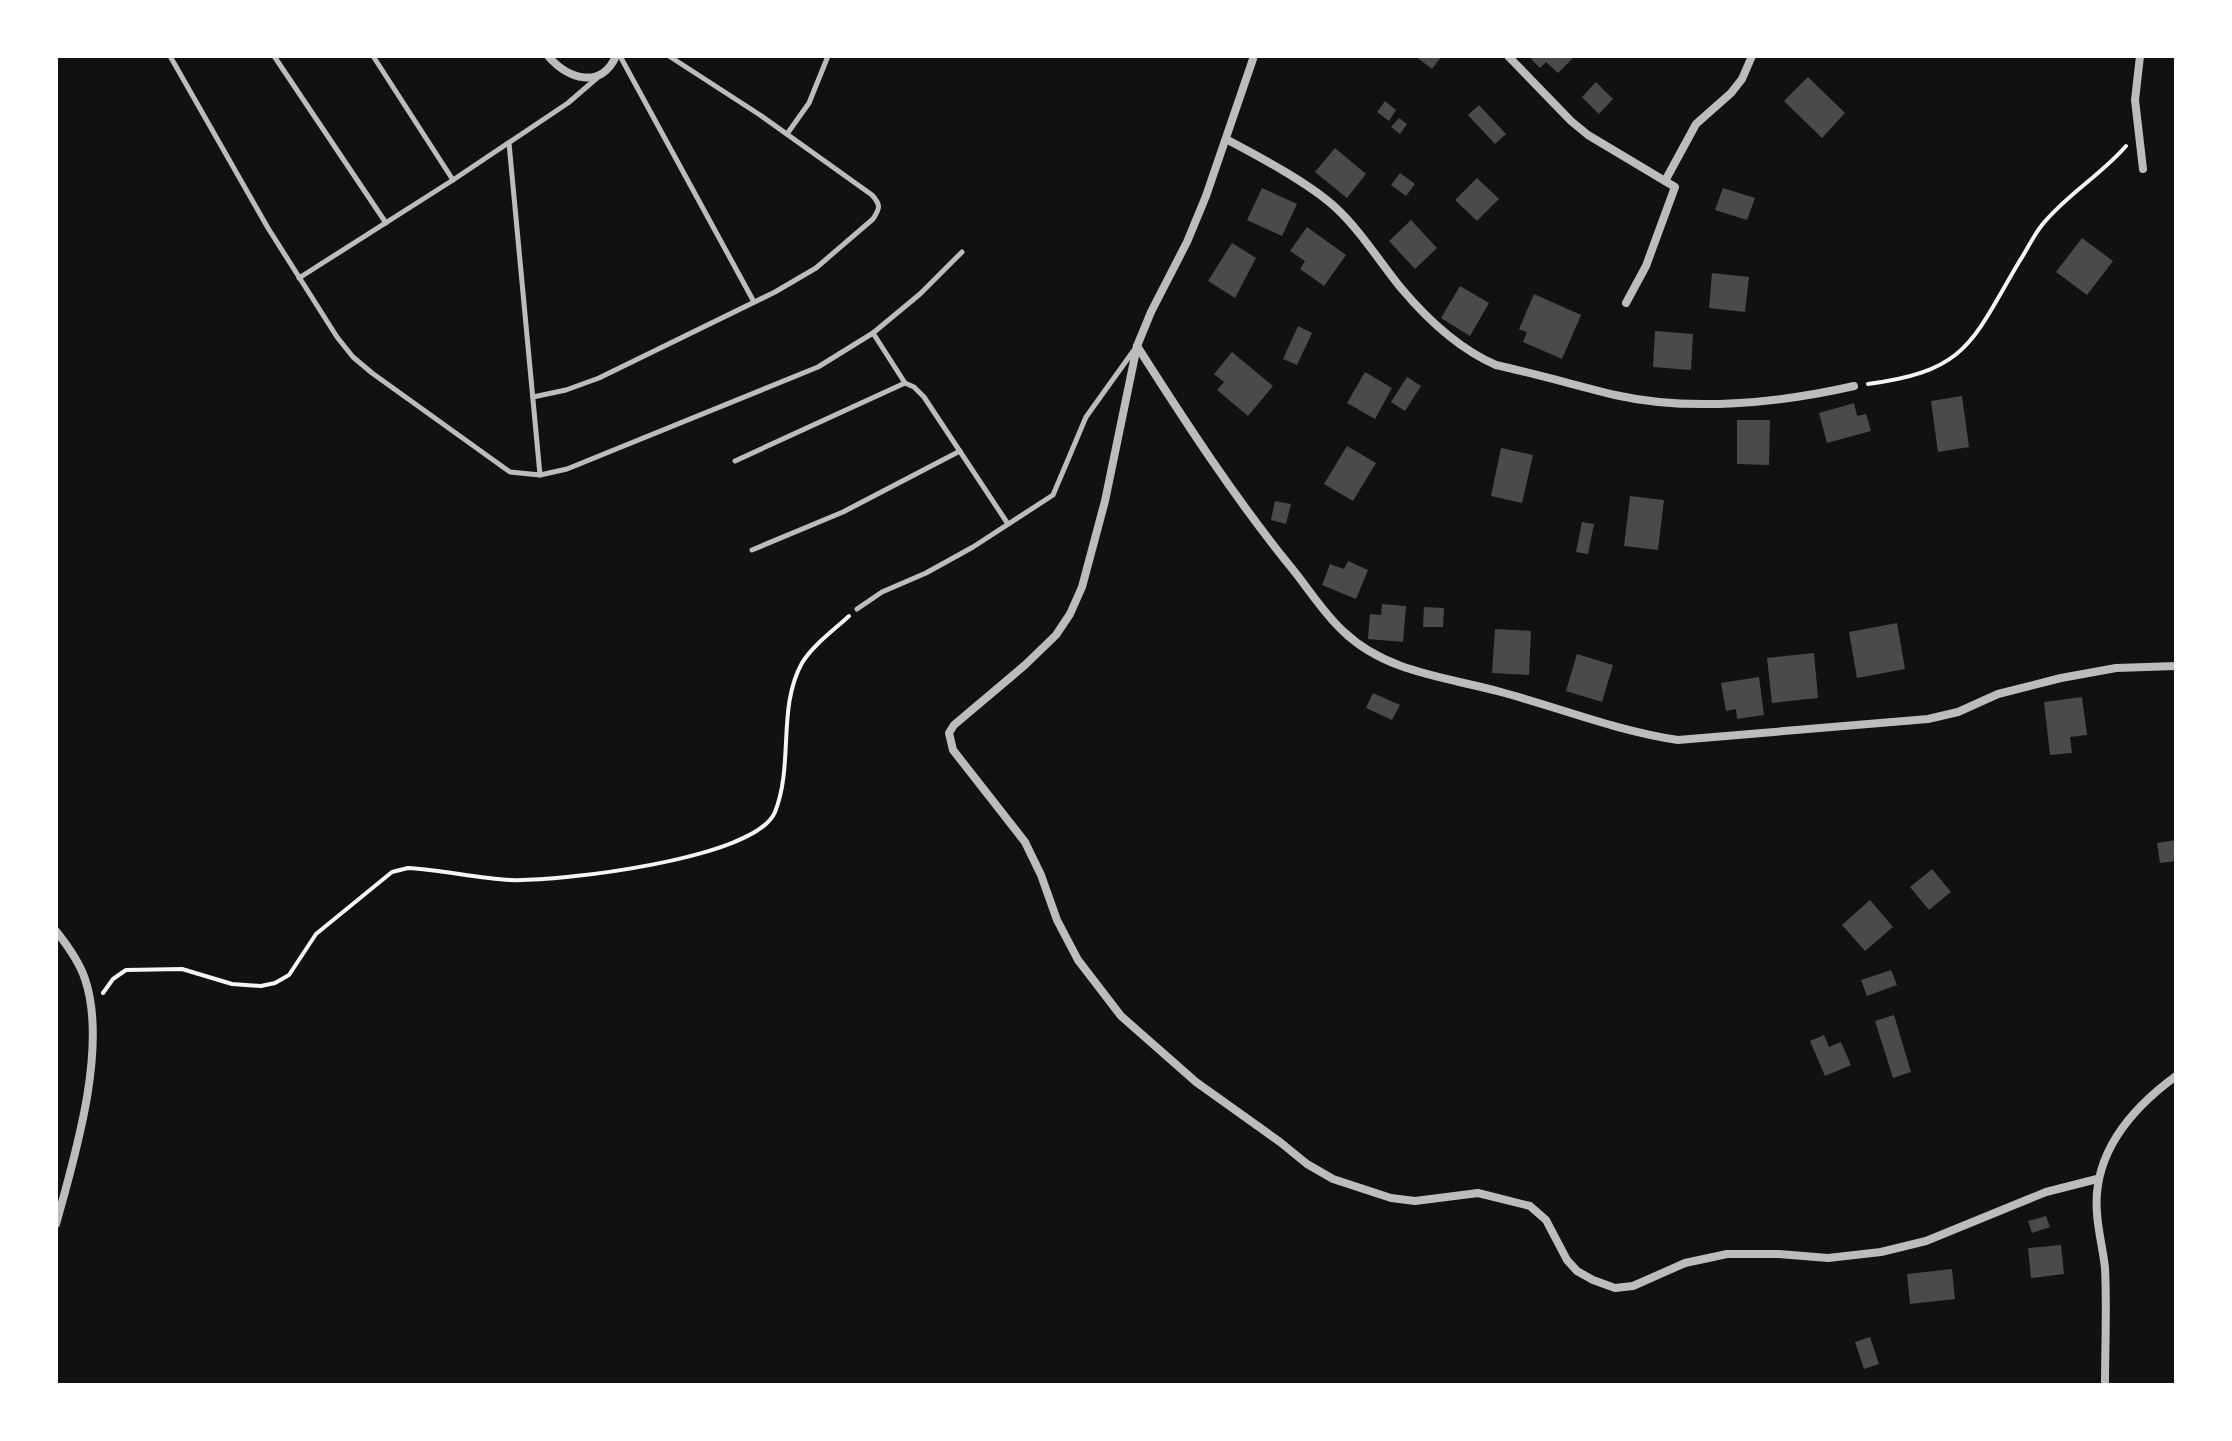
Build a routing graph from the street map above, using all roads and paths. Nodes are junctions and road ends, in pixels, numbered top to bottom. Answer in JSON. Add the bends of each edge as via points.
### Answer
{"nodes":[{"id":1,"x":170,"y":56,"type":"edge"},
{"id":2,"x":274,"y":56,"type":"edge"},
{"id":3,"x":373,"y":56,"type":"edge"},
{"id":4,"x":548,"y":56,"type":"edge"},
{"id":5,"x":618,"y":56,"type":"edge"},
{"id":6,"x":669,"y":56,"type":"edge"},
{"id":7,"x":828,"y":56,"type":"edge"},
{"id":8,"x":1254,"y":56,"type":"edge"},
{"id":9,"x":1508,"y":56,"type":"edge"},
{"id":10,"x":1752,"y":56,"type":"edge"},
{"id":11,"x":2140,"y":56,"type":"edge"},
{"id":12,"x":598,"y":78,"type":"junction"},
{"id":13,"x":2139,"y":132,"type":"junction"},
{"id":14,"x":787,"y":134,"type":"junction"},
{"id":15,"x":1226,"y":139,"type":"junction"},
{"id":16,"x":509,"y":143,"type":"junction"},
{"id":17,"x":2143,"y":169,"type":"dead end"},
{"id":18,"x":453,"y":180,"type":"junction"},
{"id":19,"x":1665,"y":181,"type":"junction"},
{"id":20,"x":386,"y":223,"type":"junction"},
{"id":21,"x":962,"y":252,"type":"dead end"},
{"id":22,"x":299,"y":278,"type":"junction"},
{"id":23,"x":754,"y":302,"type":"junction"},
{"id":24,"x":1626,"y":303,"type":"dead end"},
{"id":25,"x":873,"y":333,"type":"junction"},
{"id":26,"x":1137,"y":346,"type":"junction"},
{"id":27,"x":905,"y":383,"type":"junction"},
{"id":28,"x":1854,"y":386,"type":"joint"},
{"id":29,"x":533,"y":397,"type":"junction"},
{"id":30,"x":960,"y":451,"type":"junction"},
{"id":31,"x":735,"y":461,"type":"dead end"},
{"id":32,"x":540,"y":475,"type":"junction"},
{"id":33,"x":1008,"y":524,"type":"junction"},
{"id":34,"x":752,"y":550,"type":"dead end"},
{"id":35,"x":857,"y":609,"type":"joint"},
{"id":36,"x":2176,"y":666,"type":"edge"},
{"id":37,"x":56,"y":931,"type":"edge"},
{"id":38,"x":102,"y":995,"type":"dead end"},
{"id":39,"x":2176,"y":1076,"type":"edge"},
{"id":40,"x":2097,"y":1179,"type":"junction"},
{"id":41,"x":56,"y":1224,"type":"edge"},
{"id":42,"x":2105,"y":1385,"type":"edge"}],
"edges":[{"from":1,"to":22,"type":"lane"},
{"from":2,"to":20,"type":"lane"},
{"from":3,"to":18,"type":"lane"},
{"from":4,"to":12,"type":"street","via":[[575,76]]},
{"from":5,"to":12,"type":"street"},
{"from":5,"to":23,"type":"lane"},
{"from":6,"to":14,"type":"lane"},
{"from":7,"to":14,"type":"lane","via":[[809,103]]},
{"from":8,"to":15,"type":"street"},
{"from":9,"to":19,"type":"street","via":[[1588,135]]},
{"from":10,"to":19,"type":"street","via":[[1731,93],[1696,124]]},
{"from":11,"to":13,"type":"street","via":[[2135,100]]},
{"from":12,"to":16,"type":"lane"},
{"from":13,"to":17,"type":"street"},
{"from":13,"to":28,"type":"path","via":[[2040,227],[1962,352],[1934,370],[1904,380]]},
{"from":14,"to":23,"type":"lane","via":[[872,195],[879,209],[816,268]]},
{"from":15,"to":26,"type":"street","via":[[1187,242]]},
{"from":15,"to":28,"type":"street","via":[[1334,205],[1433,322],[1496,365],[1617,395],[1673,402],[1802,398]]},
{"from":16,"to":18,"type":"lane"},
{"from":16,"to":29,"type":"lane"},
{"from":18,"to":20,"type":"lane"},
{"from":19,"to":24,"type":"street","via":[[1675,187],[1646,266]]},
{"from":20,"to":22,"type":"lane"},
{"from":21,"to":25,"type":"lane"},
{"from":22,"to":32,"type":"lane","via":[[337,337],[372,373],[510,472]]},
{"from":23,"to":29,"type":"lane","via":[[599,378]]},
{"from":25,"to":27,"type":"lane"},
{"from":25,"to":32,"type":"lane","via":[[818,367],[567,469]]},
{"from":26,"to":33,"type":"lane","via":[[1086,417],[1053,495]]},
{"from":26,"to":36,"type":"street","via":[[1259,528],[1344,632],[1372,652],[1449,682],[1678,740],[1928,719],[2061,678],[2116,668]]},
{"from":26,"to":40,"type":"street","via":[[1105,501],[1070,614],[1025,665],[954,725],[949,742],[1025,842],[1078,960],[1121,1016],[1156,1050],[1333,1179],[1391,1198],[1415,1201],[1478,1193],[1530,1206],[1546,1220],[1577,1271],[1615,1288],[1727,1254],[1828,1258],[1881,1252],[1926,1241],[2034,1196]]},
{"from":27,"to":30,"type":"lane","via":[[924,397]]},
{"from":27,"to":31,"type":"lane"},
{"from":29,"to":32,"type":"lane"},
{"from":30,"to":33,"type":"lane"},
{"from":30,"to":34,"type":"lane","via":[[843,512]]},
{"from":33,"to":35,"type":"lane"},
{"from":35,"to":38,"type":"path","via":[[820,642],[799,670],[789,701],[774,815],[743,839],[696,856],[583,875],[511,880],[408,868],[392,872],[316,934],[289,975],[275,983],[232,984],[182,969],[126,970]]},
{"from":37,"to":41,"type":"street","via":[[85,980],[93,1022],[85,1105]]},
{"from":39,"to":40,"type":"street","via":[[2131,1114]]},
{"from":40,"to":42,"type":"street","via":[[2105,1267]]}]}
